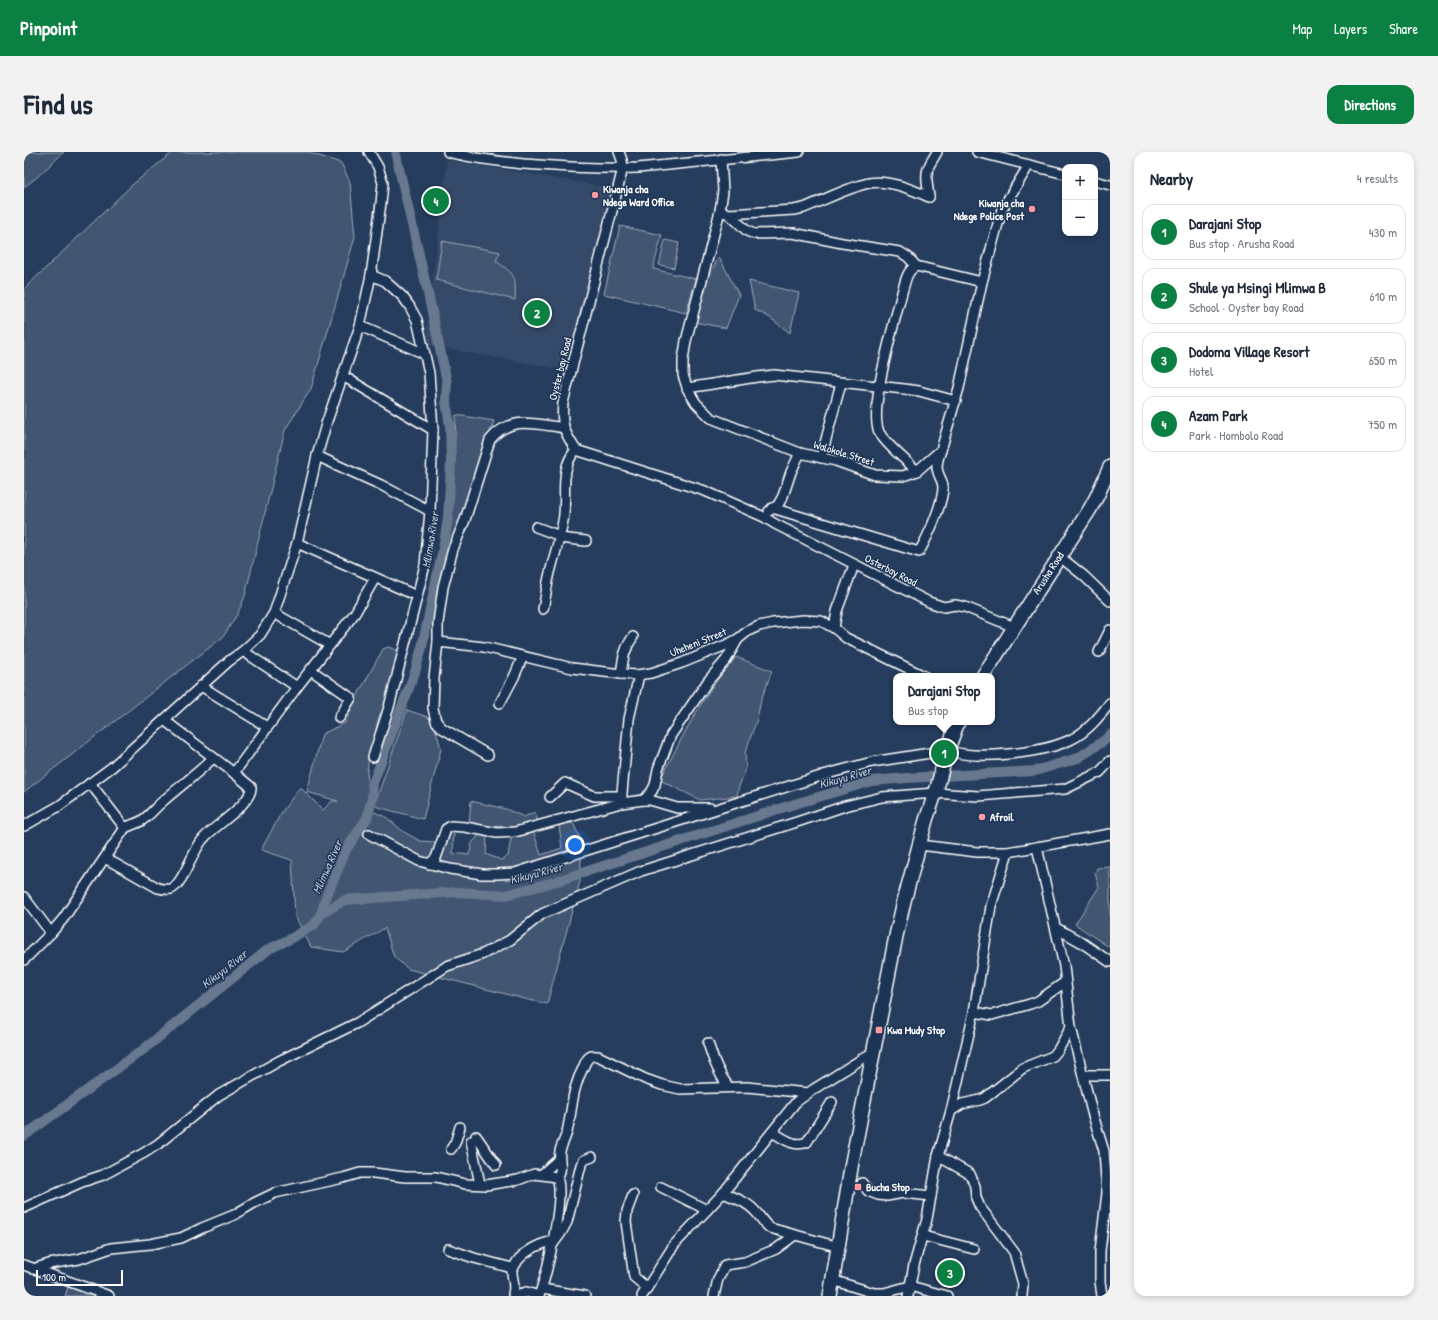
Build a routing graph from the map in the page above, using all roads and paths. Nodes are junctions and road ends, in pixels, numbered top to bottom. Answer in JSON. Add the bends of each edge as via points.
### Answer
{"nodes":[{"id":1,"x":369,"y":152,"type":"edge"},
{"id":2,"x":619,"y":152,"type":"edge"},
{"id":3,"x":799,"y":152,"type":"edge"},
{"id":4,"x":937,"y":152,"type":"edge"},
{"id":5,"x":977,"y":152,"type":"edge"},
{"id":6,"x":452,"y":153,"type":"edge"},
{"id":7,"x":720,"y":157,"type":"edge"},
{"id":8,"x":1029,"y":165,"type":"junction"},
{"id":9,"x":623,"y":168,"type":"junction"},
{"id":10,"x":1062,"y":173,"type":"edge"},
{"id":11,"x":1098,"y":182,"type":"edge"},
{"id":12,"x":1110,"y":185,"type":"edge"},
{"id":13,"x":720,"y":211,"type":"junction"},
{"id":14,"x":730,"y":214,"type":"junction"},
{"id":15,"x":916,"y":266,"type":"junction"},
{"id":16,"x":371,"y":275,"type":"junction"},
{"id":17,"x":982,"y":282,"type":"junction"},
{"id":18,"x":360,"y":326,"type":"junction"},
{"id":19,"x":425,"y":354,"type":"junction"},
{"id":20,"x":343,"y":376,"type":"junction"},
{"id":21,"x":841,"y":383,"type":"junction"},
{"id":22,"x":879,"y":386,"type":"junction"},
{"id":23,"x":687,"y":388,"type":"junction"},
{"id":24,"x":956,"y":401,"type":"junction"},
{"id":25,"x":564,"y":428,"type":"junction"},
{"id":26,"x":433,"y":430,"type":"junction"},
{"id":27,"x":576,"y":450,"type":"junction"},
{"id":28,"x":941,"y":450,"type":"junction"},
{"id":29,"x":800,"y":453,"type":"junction"},
{"id":30,"x":316,"y":456,"type":"junction"},
{"id":31,"x":821,"y":458,"type":"junction"},
{"id":32,"x":1110,"y":467,"type":"edge"},
{"id":33,"x":917,"y":471,"type":"junction"},
{"id":34,"x":772,"y":508,"type":"junction"},
{"id":35,"x":430,"y":511,"type":"junction"},
{"id":36,"x":764,"y":517,"type":"junction"},
{"id":37,"x":536,"y":526,"type":"dead end"},
{"id":38,"x":560,"y":537,"type":"junction"},
{"id":39,"x":586,"y":541,"type":"dead end"},
{"id":40,"x":296,"y":543,"type":"junction"},
{"id":41,"x":1059,"y":556,"type":"junction"},
{"id":42,"x":854,"y":565,"type":"junction"},
{"id":43,"x":375,"y":578,"type":"junction"},
{"id":44,"x":417,"y":596,"type":"junction"},
{"id":45,"x":1110,"y":601,"type":"edge"},
{"id":46,"x":543,"y":609,"type":"dead end"},
{"id":47,"x":274,"y":613,"type":"junction"},
{"id":48,"x":1014,"y":627,"type":"junction"},
{"id":49,"x":834,"y":628,"type":"junction"},
{"id":50,"x":1110,"y":630,"type":"edge"},
{"id":51,"x":633,"y":637,"type":"dead end"},
{"id":52,"x":738,"y":639,"type":"junction"},
{"id":53,"x":438,"y":642,"type":"junction"},
{"id":54,"x":330,"y":646,"type":"junction"},
{"id":55,"x":243,"y":651,"type":"junction"},
{"id":56,"x":1099,"y":652,"type":"dead end"},
{"id":57,"x":523,"y":656,"type":"junction"},
{"id":58,"x":311,"y":670,"type":"junction"},
{"id":59,"x":918,"y":673,"type":"edge"},
{"id":60,"x":985,"y":673,"type":"edge"},
{"id":61,"x":621,"y":674,"type":"junction"},
{"id":62,"x":639,"y":675,"type":"junction"},
{"id":63,"x":201,"y":686,"type":"junction"},
{"id":64,"x":297,"y":687,"type":"junction"},
{"id":65,"x":500,"y":703,"type":"dead end"},
{"id":66,"x":1110,"y":703,"type":"edge"},
{"id":67,"x":339,"y":718,"type":"dead end"},
{"id":68,"x":164,"y":720,"type":"junction"},
{"id":69,"x":957,"y":725,"type":"edge"},
{"id":70,"x":267,"y":727,"type":"junction"},
{"id":71,"x":946,"y":754,"type":"junction"},
{"id":72,"x":488,"y":755,"type":"dead end"},
{"id":73,"x":373,"y":757,"type":"dead end"},
{"id":74,"x":213,"y":758,"type":"junction"},
{"id":75,"x":1110,"y":761,"type":"edge"},
{"id":76,"x":234,"y":773,"type":"junction"},
{"id":77,"x":90,"y":783,"type":"junction"},
{"id":78,"x":936,"y":791,"type":"junction"},
{"id":79,"x":550,"y":797,"type":"dead end"},
{"id":80,"x":621,"y":800,"type":"junction"},
{"id":81,"x":644,"y":800,"type":"junction"},
{"id":82,"x":719,"y":808,"type":"junction"},
{"id":83,"x":24,"y":826,"type":"edge"},
{"id":84,"x":124,"y":828,"type":"junction"},
{"id":85,"x":369,"y":834,"type":"dead end"},
{"id":86,"x":1110,"y":834,"type":"edge"},
{"id":87,"x":920,"y":845,"type":"junction"},
{"id":88,"x":1037,"y":847,"type":"junction"},
{"id":89,"x":1008,"y":852,"type":"junction"},
{"id":90,"x":105,"y":858,"type":"junction"},
{"id":91,"x":429,"y":864,"type":"junction"},
{"id":92,"x":24,"y":897,"type":"edge"},
{"id":93,"x":1056,"y":928,"type":"junction"},
{"id":94,"x":51,"y":934,"type":"junction"},
{"id":95,"x":24,"y":960,"type":"edge"},
{"id":96,"x":1110,"y":962,"type":"edge"},
{"id":97,"x":1065,"y":982,"type":"junction"},
{"id":98,"x":974,"y":1012,"type":"junction"},
{"id":99,"x":1071,"y":1027,"type":"junction"},
{"id":100,"x":708,"y":1043,"type":"dead end"},
{"id":101,"x":873,"y":1052,"type":"junction"},
{"id":102,"x":1082,"y":1075,"type":"junction"},
{"id":103,"x":1110,"y":1075,"type":"edge"},
{"id":104,"x":728,"y":1086,"type":"junction"},
{"id":105,"x":808,"y":1093,"type":"junction"},
{"id":106,"x":832,"y":1102,"type":"dead end"},
{"id":107,"x":952,"y":1111,"type":"junction"},
{"id":108,"x":460,"y":1127,"type":"dead end"},
{"id":109,"x":772,"y":1132,"type":"junction"},
{"id":110,"x":451,"y":1149,"type":"dead end"},
{"id":111,"x":1107,"y":1151,"type":"edge"},
{"id":112,"x":588,"y":1155,"type":"dead end"},
{"id":113,"x":938,"y":1156,"type":"junction"},
{"id":114,"x":559,"y":1159,"type":"junction"},
{"id":115,"x":496,"y":1165,"type":"dead end"},
{"id":116,"x":542,"y":1174,"type":"junction"},
{"id":117,"x":557,"y":1177,"type":"junction"},
{"id":118,"x":862,"y":1183,"type":"dead end"},
{"id":119,"x":480,"y":1184,"type":"junction"},
{"id":120,"x":661,"y":1187,"type":"dead end"},
{"id":121,"x":723,"y":1193,"type":"junction"},
{"id":122,"x":633,"y":1195,"type":"dead end"},
{"id":123,"x":931,"y":1196,"type":"junction"},
{"id":124,"x":24,"y":1208,"type":"edge"},
{"id":125,"x":707,"y":1210,"type":"junction"},
{"id":126,"x":795,"y":1235,"type":"junction"},
{"id":127,"x":923,"y":1236,"type":"junction"},
{"id":128,"x":552,"y":1244,"type":"junction"},
{"id":129,"x":839,"y":1247,"type":"junction"},
{"id":130,"x":974,"y":1248,"type":"dead end"},
{"id":131,"x":448,"y":1249,"type":"dead end"},
{"id":132,"x":24,"y":1265,"type":"edge"},
{"id":133,"x":33,"y":1268,"type":"junction"},
{"id":134,"x":512,"y":1268,"type":"junction"},
{"id":135,"x":832,"y":1280,"type":"junction"},
{"id":136,"x":910,"y":1286,"type":"junction"},
{"id":137,"x":647,"y":1288,"type":"junction"},
{"id":138,"x":540,"y":1293,"type":"edge"},
{"id":139,"x":515,"y":1295,"type":"edge"},
{"id":140,"x":109,"y":1296,"type":"edge"},
{"id":141,"x":584,"y":1296,"type":"edge"},
{"id":142,"x":642,"y":1296,"type":"edge"},
{"id":143,"x":714,"y":1296,"type":"edge"},
{"id":144,"x":830,"y":1296,"type":"edge"},
{"id":145,"x":908,"y":1296,"type":"edge"},
{"id":146,"x":947,"y":1296,"type":"edge"},
{"id":147,"x":1022,"y":1296,"type":"edge"},
{"id":148,"x":1102,"y":1296,"type":"edge"}],
"edges":[{"from":1,"to":16,"type":"street","via":[[378,167],[383,183]]},
{"from":2,"to":9,"type":"street"},
{"from":3,"to":7,"type":"street"},
{"from":4,"to":14,"type":"street","via":[[927,170],[929,197],[896,185],[869,183],[804,208]]},
{"from":5,"to":8,"type":"street"},
{"from":6,"to":9,"type":"street","via":[[491,161],[556,167]]},
{"from":7,"to":9,"type":"street"},
{"from":7,"to":13,"type":"street","name":"Walokole Street"},
{"from":8,"to":10,"type":"street"},
{"from":8,"to":17,"type":"street","via":[[1002,209]]},
{"from":9,"to":25,"type":"street","name":"Oyster bay Road","via":[[563,403]]},
{"from":11,"to":12,"type":"street"},
{"from":13,"to":14,"type":"street"},
{"from":13,"to":23,"type":"street","name":"Walokole Street","via":[[686,341],[683,375]]},
{"from":14,"to":15,"type":"street","via":[[747,231],[754,234],[793,233],[900,252]]},
{"from":15,"to":17,"type":"street"},
{"from":15,"to":22,"type":"street","via":[[908,274],[903,289]]},
{"from":16,"to":18,"type":"street"},
{"from":16,"to":19,"type":"street","via":[[385,281],[410,307],[417,320]]},
{"from":17,"to":24,"type":"street"},
{"from":18,"to":19,"type":"street"},
{"from":18,"to":20,"type":"street"},
{"from":19,"to":26,"type":"street","via":[[430,373]]},
{"from":20,"to":26,"type":"street"},
{"from":20,"to":30,"type":"street"},
{"from":21,"to":22,"type":"street"},
{"from":21,"to":23,"type":"street","via":[[774,376]]},
{"from":21,"to":31,"type":"street"},
{"from":22,"to":24,"type":"street","via":[[918,391]]},
{"from":22,"to":33,"type":"street","via":[[876,411],[879,432]]},
{"from":23,"to":29,"type":"street","name":"Walokole Street","via":[[696,403],[711,418]]},
{"from":24,"to":28,"type":"street"},
{"from":25,"to":27,"type":"street","name":"Oyster bay Road"},
{"from":25,"to":53,"type":"street","via":[[518,423],[497,431],[490,440],[447,572],[440,608]]},
{"from":26,"to":35,"type":"street"},
{"from":27,"to":36,"type":"street","via":[[705,491]]},
{"from":27,"to":38,"type":"street","via":[[567,462],[564,520]]},
{"from":28,"to":33,"type":"street","name":"Walokole Street"},
{"from":28,"to":34,"type":"street","via":[[937,467],[943,484],[942,497],[919,552]]},
{"from":29,"to":31,"type":"street","name":"Walokole Street"},
{"from":29,"to":34,"type":"street","via":[[783,496],[778,505]]},
{"from":30,"to":35,"type":"street","via":[[381,485]]},
{"from":30,"to":40,"type":"street"},
{"from":31,"to":33,"type":"street","name":"Walokole Street","via":[[875,475],[903,476]]},
{"from":32,"to":41,"type":"highway","name":"Arusha Road","via":[[1094,502]]},
{"from":34,"to":36,"type":"street"},
{"from":35,"to":44,"type":"street","via":[[425,565]]},
{"from":36,"to":42,"type":"street","name":"Osterbay Road"},
{"from":37,"to":38,"type":"street"},
{"from":38,"to":39,"type":"street"},
{"from":38,"to":46,"type":"street","via":[[550,570]]},
{"from":40,"to":43,"type":"street"},
{"from":40,"to":47,"type":"street"},
{"from":41,"to":45,"type":"street"},
{"from":41,"to":48,"type":"highway","name":"Arusha Road"},
{"from":42,"to":48,"type":"street","name":"Osterbay Road","via":[[929,602],[965,607]]},
{"from":42,"to":49,"type":"street","via":[[837,611]]},
{"from":43,"to":44,"type":"street"},
{"from":43,"to":54,"type":"street","via":[[355,612]]},
{"from":44,"to":73,"type":"street","via":[[389,707]]},
{"from":47,"to":54,"type":"street"},
{"from":47,"to":55,"type":"street","via":[[260,635]]},
{"from":48,"to":60,"type":"highway","name":"Arusha Road"},
{"from":49,"to":52,"type":"street","name":"Uheheni Street","via":[[821,621],[774,623],[748,630]]},
{"from":49,"to":59,"type":"street","name":"Uheheni Street","via":[[846,638]]},
{"from":50,"to":56,"type":"street"},
{"from":51,"to":61,"type":"street","via":[[624,652]]},
{"from":52,"to":62,"type":"street","name":"Uheheni Street","via":[[682,663]]},
{"from":52,"to":81,"type":"street","via":[[726,660],[708,681],[671,735],[658,769],[655,785]]},
{"from":53,"to":57,"type":"street","name":"Uheheni Street","via":[[484,647]]},
{"from":53,"to":72,"type":"street","via":[[433,708],[436,721],[442,728]]},
{"from":54,"to":58,"type":"street"},
{"from":55,"to":63,"type":"street"},
{"from":55,"to":64,"type":"street"},
{"from":57,"to":61,"type":"street","name":"Uheheni Street","via":[[572,668]]},
{"from":57,"to":65,"type":"street"},
{"from":58,"to":64,"type":"street"},
{"from":58,"to":67,"type":"street","via":[[351,698]]},
{"from":61,"to":62,"type":"street","name":"Uheheni Street"},
{"from":62,"to":80,"type":"street","via":[[629,719]]},
{"from":63,"to":68,"type":"street"},
{"from":63,"to":70,"type":"street"},
{"from":64,"to":70,"type":"street"},
{"from":66,"to":71,"type":"street","via":[[1083,731],[1053,747],[981,756]]},
{"from":68,"to":74,"type":"street"},
{"from":68,"to":77,"type":"street","via":[[112,767]]},
{"from":69,"to":71,"type":"highway"},
{"from":70,"to":76,"type":"street"},
{"from":71,"to":78,"type":"highway"},
{"from":71,"to":82,"type":"street","via":[[930,753],[872,762]]},
{"from":74,"to":76,"type":"street"},
{"from":74,"to":84,"type":"street","via":[[146,817]]},
{"from":75,"to":78,"type":"street","via":[[1100,772],[1065,789],[978,796]]},
{"from":76,"to":90,"type":"street","via":[[251,787],[250,795],[204,837],[180,880],[171,889],[158,888]]},
{"from":77,"to":83,"type":"street","via":[[59,806]]},
{"from":77,"to":84,"type":"street"},
{"from":78,"to":87,"type":"highway"},
{"from":78,"to":124,"type":"street","via":[[882,797],[845,806],[641,871],[542,914],[510,940],[483,954],[447,966],[357,1023],[279,1061],[219,1095],[144,1153],[103,1175]]},
{"from":79,"to":80,"type":"street","via":[[566,783],[594,796]]},
{"from":80,"to":81,"type":"street"},
{"from":80,"to":91,"type":"street","via":[[507,833],[451,826],[446,829],[437,856]]},
{"from":81,"to":82,"type":"street","via":[[678,808]]},
{"from":82,"to":91,"type":"street","via":[[515,873],[482,874]]},
{"from":84,"to":90,"type":"street"},
{"from":85,"to":91,"type":"street","via":[[414,859]]},
{"from":86,"to":88,"type":"street"},
{"from":87,"to":89,"type":"street","via":[[978,852]]},
{"from":87,"to":101,"type":"highway","via":[[899,922]]},
{"from":88,"to":89,"type":"street"},
{"from":88,"to":93,"type":"street"},
{"from":89,"to":98,"type":"street","via":[[991,906]]},
{"from":90,"to":94,"type":"street"},
{"from":92,"to":94,"type":"street"},
{"from":93,"to":96,"type":"street"},
{"from":93,"to":97,"type":"street"},
{"from":94,"to":95,"type":"street"},
{"from":97,"to":98,"type":"street","via":[[1030,1004],[992,1015]]},
{"from":97,"to":99,"type":"street"},
{"from":98,"to":107,"type":"street"},
{"from":99,"to":102,"type":"street"},
{"from":99,"to":107,"type":"street","via":[[1053,1056],[1023,1068],[985,1098],[962,1104]]},
{"from":100,"to":104,"type":"street","via":[[716,1065]]},
{"from":101,"to":105,"type":"street"},
{"from":101,"to":129,"type":"highway"},
{"from":102,"to":103,"type":"street"},
{"from":102,"to":111,"type":"street"},
{"from":104,"to":105,"type":"street"},
{"from":104,"to":114,"type":"street","via":[[688,1089],[672,1087],[645,1078],[598,1056],[588,1058],[575,1086],[568,1128]]},
{"from":105,"to":109,"type":"street","via":[[796,1102]]},
{"from":106,"to":109,"type":"street","via":[[807,1142],[796,1145]]},
{"from":107,"to":113,"type":"street"},
{"from":108,"to":110,"type":"street"},
{"from":109,"to":121,"type":"street"},
{"from":111,"to":148,"type":"street","via":[[1107,1193],[1100,1251]]},
{"from":112,"to":128,"type":"street","via":[[581,1165],[567,1222]]},
{"from":113,"to":123,"type":"street"},
{"from":113,"to":147,"type":"street","via":[[970,1174],[980,1207],[1014,1252],[1023,1284]]},
{"from":114,"to":116,"type":"street"},
{"from":114,"to":117,"type":"street","via":[[561,1170]]},
{"from":115,"to":119,"type":"street","via":[[474,1139]]},
{"from":116,"to":117,"type":"street"},
{"from":116,"to":119,"type":"street","via":[[496,1184]]},
{"from":117,"to":128,"type":"street","via":[[559,1199]]},
{"from":118,"to":123,"type":"street","via":[[868,1191],[878,1195],[903,1193]]},
{"from":119,"to":133,"type":"street","via":[[465,1184],[436,1177],[360,1173],[275,1193],[234,1215],[180,1238],[111,1248],[79,1259]]},
{"from":120,"to":125,"type":"street"},
{"from":121,"to":125,"type":"street"},
{"from":121,"to":126,"type":"street","via":[[737,1198],[754,1210],[765,1225]]},
{"from":122,"to":137,"type":"street","via":[[627,1210],[626,1222],[634,1277]]},
{"from":123,"to":127,"type":"street"},
{"from":125,"to":137,"type":"street","via":[[674,1246]]},
{"from":126,"to":129,"type":"street"},
{"from":126,"to":143,"type":"street","via":[[776,1249],[745,1262],[725,1265]]},
{"from":127,"to":130,"type":"street"},
{"from":127,"to":136,"type":"street"},
{"from":128,"to":134,"type":"street","via":[[537,1246],[521,1257]]},
{"from":128,"to":138,"type":"street"},
{"from":129,"to":135,"type":"highway"},
{"from":131,"to":134,"type":"street"},
{"from":132,"to":133,"type":"street"},
{"from":133,"to":140,"type":"street"},
{"from":134,"to":139,"type":"street"},
{"from":135,"to":136,"type":"street","via":[[874,1293]]},
{"from":135,"to":144,"type":"highway"},
{"from":136,"to":145,"type":"street"},
{"from":136,"to":146,"type":"street"},
{"from":137,"to":142,"type":"street"},
{"from":138,"to":139,"type":"street","via":[[526,1292]]},
{"from":138,"to":141,"type":"street"}]}
